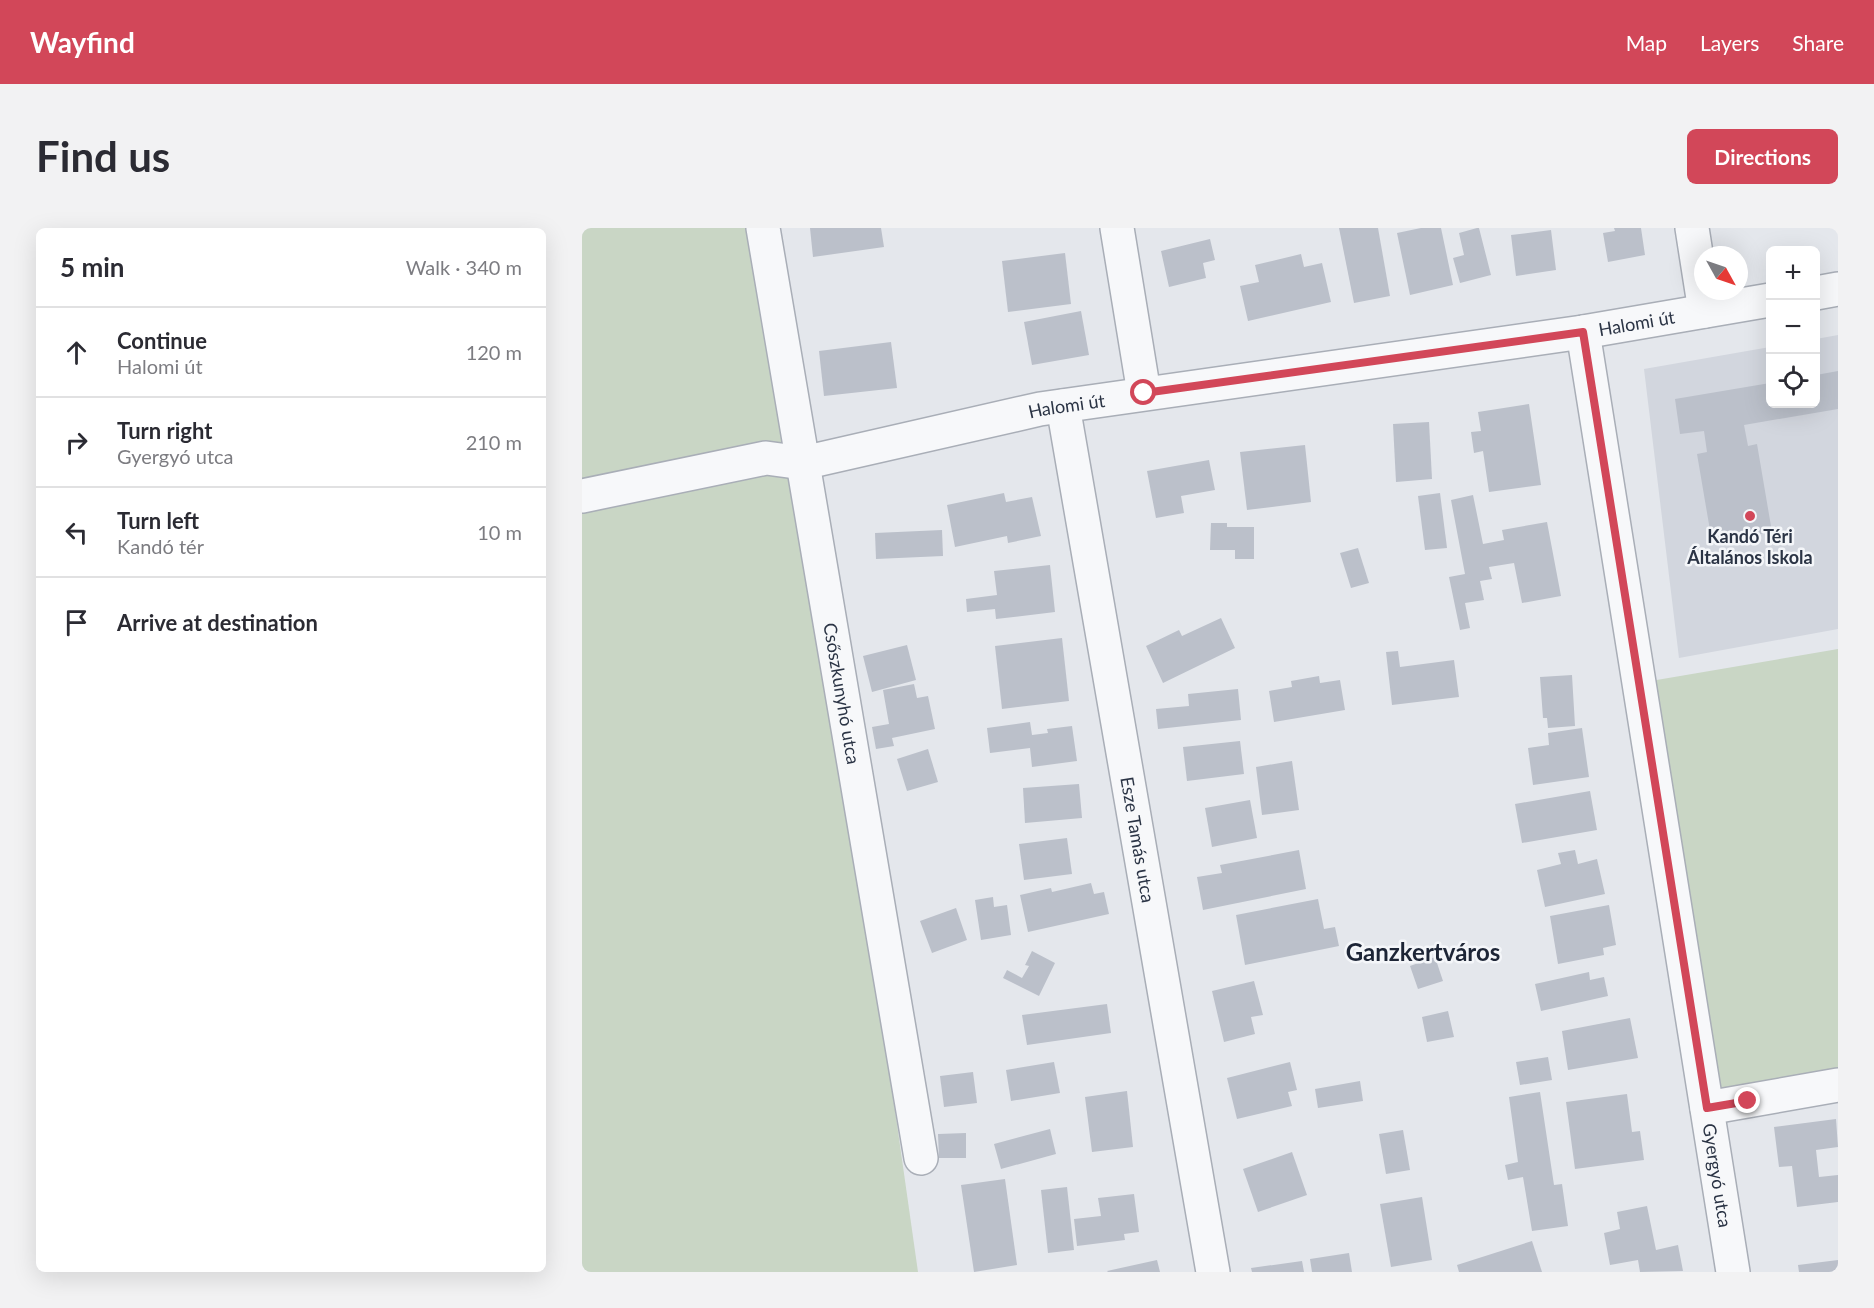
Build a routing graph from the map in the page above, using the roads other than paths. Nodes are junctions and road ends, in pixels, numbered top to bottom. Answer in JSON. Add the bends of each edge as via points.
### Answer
{"nodes":[{"id":1,"x":763,"y":228,"type":"edge"},
{"id":2,"x":1117,"y":228,"type":"edge"},
{"id":3,"x":1692,"y":228,"type":"edge"},
{"id":4,"x":1838,"y":289,"type":"edge"},
{"id":5,"x":1820,"y":292,"type":"edge"},
{"id":6,"x":1766,"y":301,"type":"edge"},
{"id":7,"x":1705,"y":311,"type":"junction"},
{"id":8,"x":1583,"y":332,"type":"junction"},
{"id":9,"x":1144,"y":393,"type":"junction"},
{"id":10,"x":1063,"y":406,"type":"junction"},
{"id":11,"x":803,"y":463,"type":"junction"},
{"id":12,"x":582,"y":496,"type":"edge"},
{"id":13,"x":1838,"y":1085,"type":"edge"},
{"id":14,"x":1707,"y":1108,"type":"junction"},
{"id":15,"x":921,"y":1158,"type":"dead end"},
{"id":16,"x":1213,"y":1272,"type":"edge"},
{"id":17,"x":1733,"y":1272,"type":"edge"}],
"edges":[{"from":1,"to":11,"type":"street","name":"Csőszkunyhó utca"},
{"from":2,"to":9,"type":"street"},
{"from":3,"to":7,"type":"street"},
{"from":4,"to":5,"type":"street"},
{"from":6,"to":7,"type":"street","name":"Halomi út"},
{"from":7,"to":8,"type":"street","name":"Halomi út"},
{"from":8,"to":9,"type":"street","name":"Halomi út"},
{"from":8,"to":14,"type":"street","name":"Gyergyó utca"},
{"from":9,"to":10,"type":"street","name":"Halomi út"},
{"from":10,"to":11,"type":"street","name":"Halomi út"},
{"from":10,"to":16,"type":"street","name":"Esze Tamás utca"},
{"from":11,"to":12,"type":"street","name":"Halomi út","via":[[766,458]]},
{"from":11,"to":15,"type":"street","name":"Csőszkunyhó utca"},
{"from":13,"to":14,"type":"street"},
{"from":14,"to":17,"type":"street","name":"Gyergyó utca"}]}
